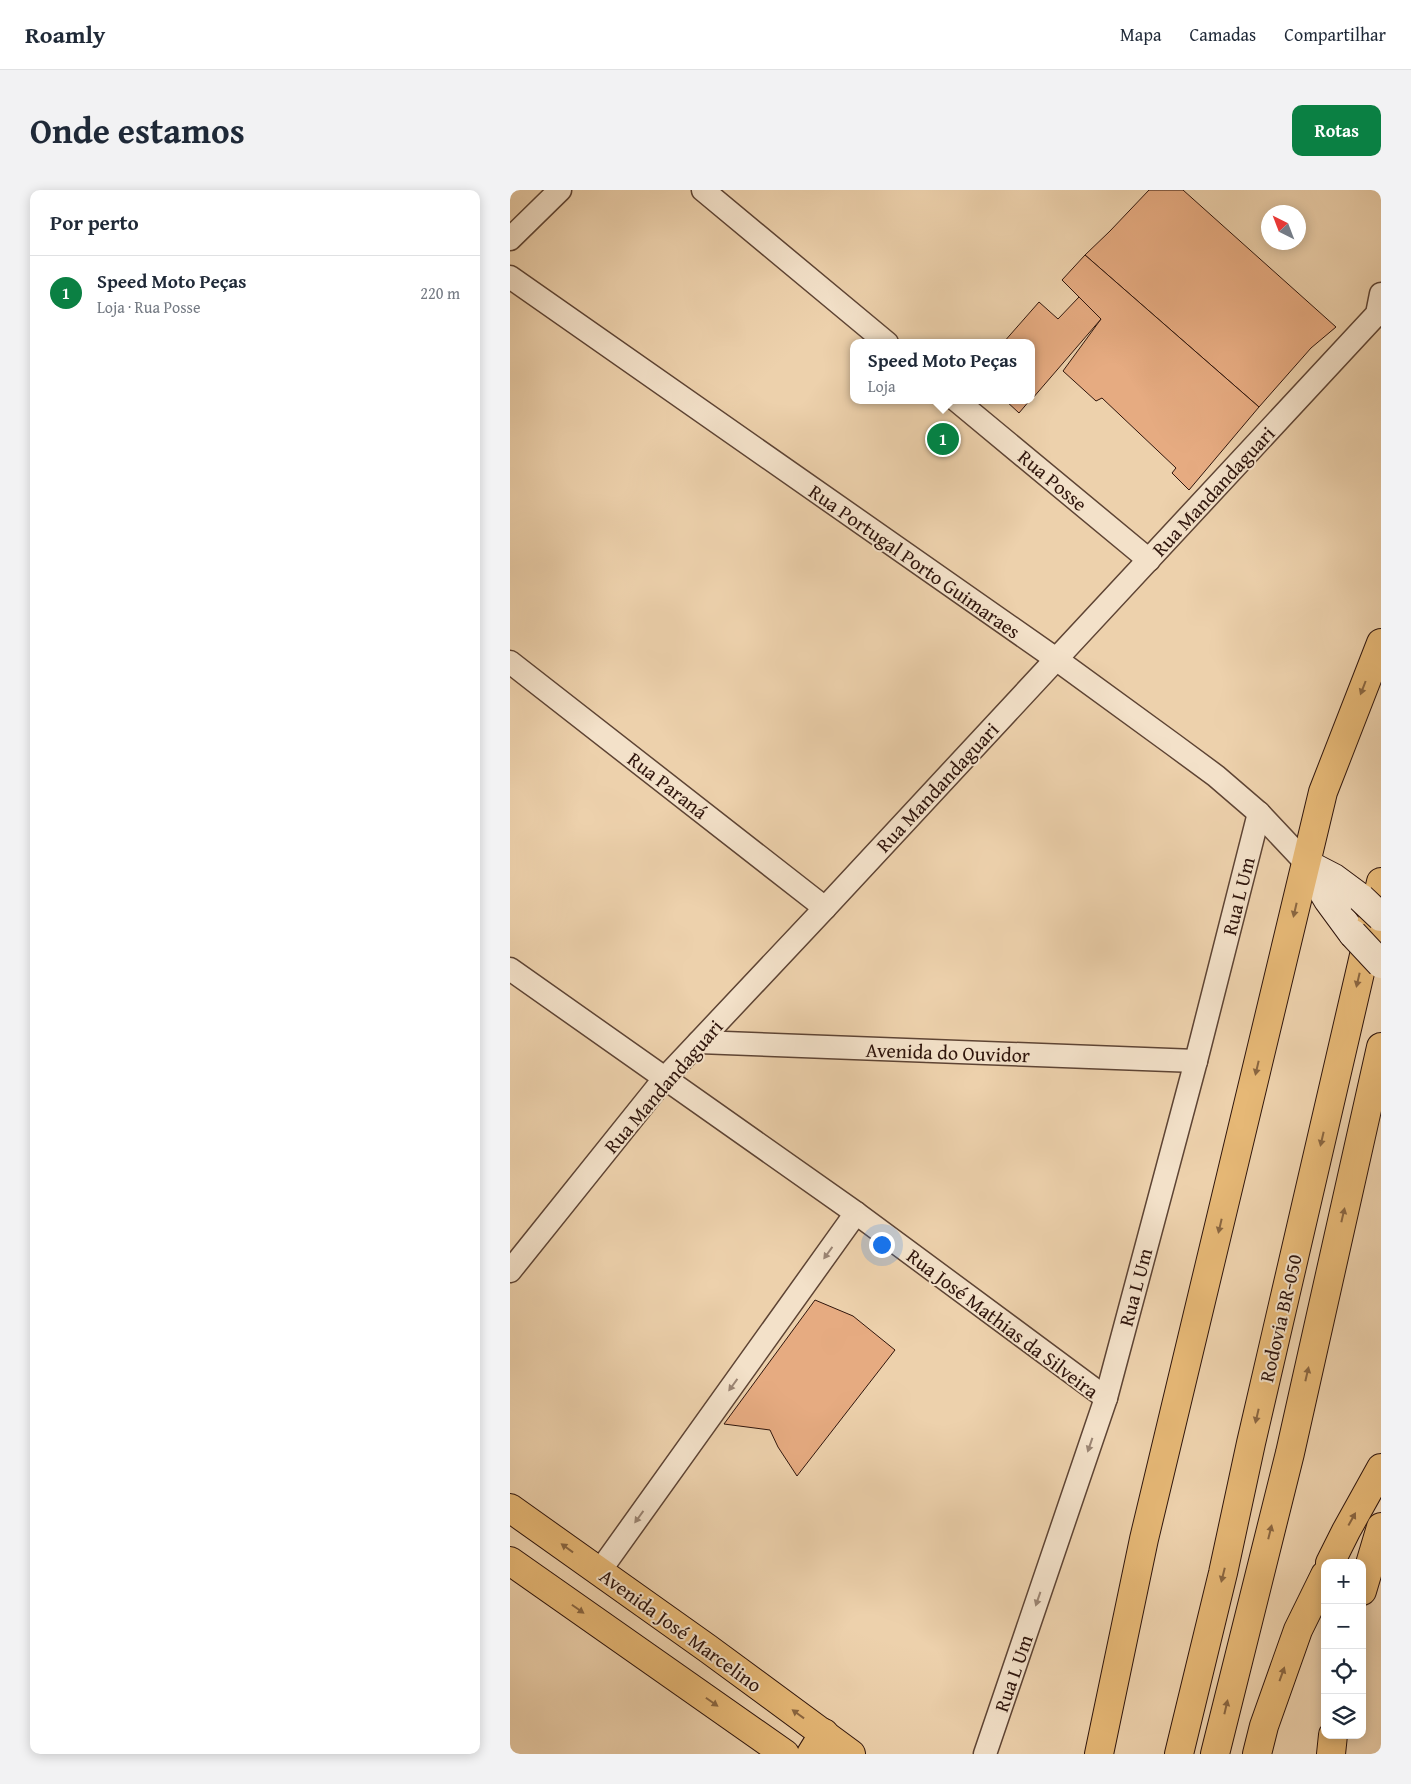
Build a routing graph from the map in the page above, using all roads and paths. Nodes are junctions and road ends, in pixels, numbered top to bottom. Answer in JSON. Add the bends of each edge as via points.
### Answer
{"nodes":[{"id":1,"x":560,"y":190,"type":"edge"},
{"id":2,"x":703,"y":190,"type":"edge"},
{"id":3,"x":510,"y":239,"type":"edge"},
{"id":4,"x":510,"y":277,"type":"edge"},
{"id":5,"x":1379,"y":304,"type":"edge"},
{"id":6,"x":882,"y":339,"type":"edge"},
{"id":7,"x":961,"y":404,"type":"edge"},
{"id":8,"x":1149,"y":560,"type":"junction"},
{"id":9,"x":1381,"y":642,"type":"edge"},
{"id":10,"x":1056,"y":659,"type":"junction"},
{"id":11,"x":510,"y":662,"type":"edge"},
{"id":12,"x":1259,"y":813,"type":"junction"},
{"id":13,"x":1306,"y":863,"type":"junction"},
{"id":14,"x":1371,"y":890,"type":"edge"},
{"id":15,"x":825,"y":908,"type":"junction"},
{"id":16,"x":1381,"y":917,"type":"edge"},
{"id":17,"x":1381,"y":964,"type":"edge"},
{"id":18,"x":510,"y":969,"type":"edge"},
{"id":19,"x":699,"y":1042,"type":"junction"},
{"id":20,"x":1381,"y":1047,"type":"edge"},
{"id":21,"x":1196,"y":1062,"type":"junction"},
{"id":22,"x":664,"y":1079,"type":"junction"},
{"id":23,"x":856,"y":1213,"type":"junction"},
{"id":24,"x":510,"y":1271,"type":"edge"},
{"id":25,"x":1106,"y":1398,"type":"junction"},
{"id":26,"x":1381,"y":1468,"type":"edge"},
{"id":27,"x":510,"y":1508,"type":"edge"},
{"id":28,"x":1381,"y":1527,"type":"edge"},
{"id":29,"x":1332,"y":1559,"type":"edge"},
{"id":30,"x":510,"y":1561,"type":"edge"},
{"id":31,"x":600,"y":1572,"type":"junction"},
{"id":32,"x":1366,"y":1578,"type":"edge"},
{"id":33,"x":1321,"y":1583,"type":"edge"},
{"id":34,"x":1333,"y":1739,"type":"edge"},
{"id":35,"x":817,"y":1744,"type":"edge"},
{"id":36,"x":1098,"y":1748,"type":"edge"},
{"id":37,"x":785,"y":1754,"type":"edge"},
{"id":38,"x":851,"y":1754,"type":"edge"},
{"id":39,"x":985,"y":1754,"type":"edge"},
{"id":40,"x":1178,"y":1754,"type":"edge"},
{"id":41,"x":1215,"y":1754,"type":"edge"},
{"id":42,"x":1257,"y":1754,"type":"edge"},
{"id":43,"x":1331,"y":1754,"type":"edge"}],
"edges":[{"from":1,"to":3,"type":"street"},
{"from":2,"to":6,"type":"street"},
{"from":4,"to":10,"type":"street","name":"Rua Portugal Porto Guimaraes"},
{"from":5,"to":8,"type":"street","name":"Rua Mandandaguari"},
{"from":7,"to":8,"type":"street","name":"Rua Posse"},
{"from":8,"to":10,"type":"street","name":"Rua Mandandaguari"},
{"from":9,"to":13,"type":"main road","one_way":true,"via":[[1324,792]]},
{"from":10,"to":12,"type":"street","name":"Rua Portugal Porto Guimaraes","via":[[1216,776]]},
{"from":10,"to":15,"type":"street","name":"Rua Mandandaguari"},
{"from":11,"to":15,"type":"street","name":"Rua Paraná"},
{"from":12,"to":13,"type":"street","name":"Rua Portugal Porto Guimaraes"},
{"from":12,"to":21,"type":"street","name":"Rua L Um"},
{"from":13,"to":14,"type":"main road","via":[[1334,878]]},
{"from":13,"to":17,"type":"main road","bridge":true,"via":[[1353,934]]},
{"from":13,"to":36,"type":"main road","one_way":true,"via":[[1144,1539]]},
{"from":14,"to":16,"type":"main road","bridge":true},
{"from":14,"to":40,"type":"main road","name":"Rodovia BR-050","one_way":true,"via":[[1223,1573]]},
{"from":15,"to":19,"type":"street","name":"Rua Mandandaguari"},
{"from":18,"to":22,"type":"street","name":"Rua José Mathias da Silveira"},
{"from":19,"to":21,"type":"street","name":"Avenida do Ouvidor"},
{"from":19,"to":22,"type":"street","name":"Rua Mandandaguari"},
{"from":41,"to":20,"type":"main road","name":"Rodovia BR-050","one_way":true,"via":[[1290,1453]]},
{"from":21,"to":25,"type":"street","name":"Rua L Um"},
{"from":22,"to":23,"type":"street","name":"Rua José Mathias da Silveira"},
{"from":22,"to":24,"type":"street","name":"Rua Mandandaguari"},
{"from":23,"to":25,"type":"street","name":"Rua José Mathias da Silveira"},
{"from":23,"to":31,"type":"street","one_way":true},
{"from":25,"to":39,"type":"street","name":"Rua L Um","one_way":true},
{"from":29,"to":26,"type":"main road","one_way":true},
{"from":31,"to":27,"type":"main road","name":"Avenida José Marcelino","one_way":true},
{"from":28,"to":32,"type":"main road"},
{"from":30,"to":37,"type":"main road","name":"Avenida José Marcelino","one_way":true},
{"from":35,"to":31,"type":"main road","name":"Avenida José Marcelino","one_way":true},
{"from":42,"to":33,"type":"main road","one_way":true,"via":[[1298,1630]]},
{"from":34,"to":43,"type":"main road"},
{"from":35,"to":38,"type":"main road","name":"Avenida José Marcelino"}]}
